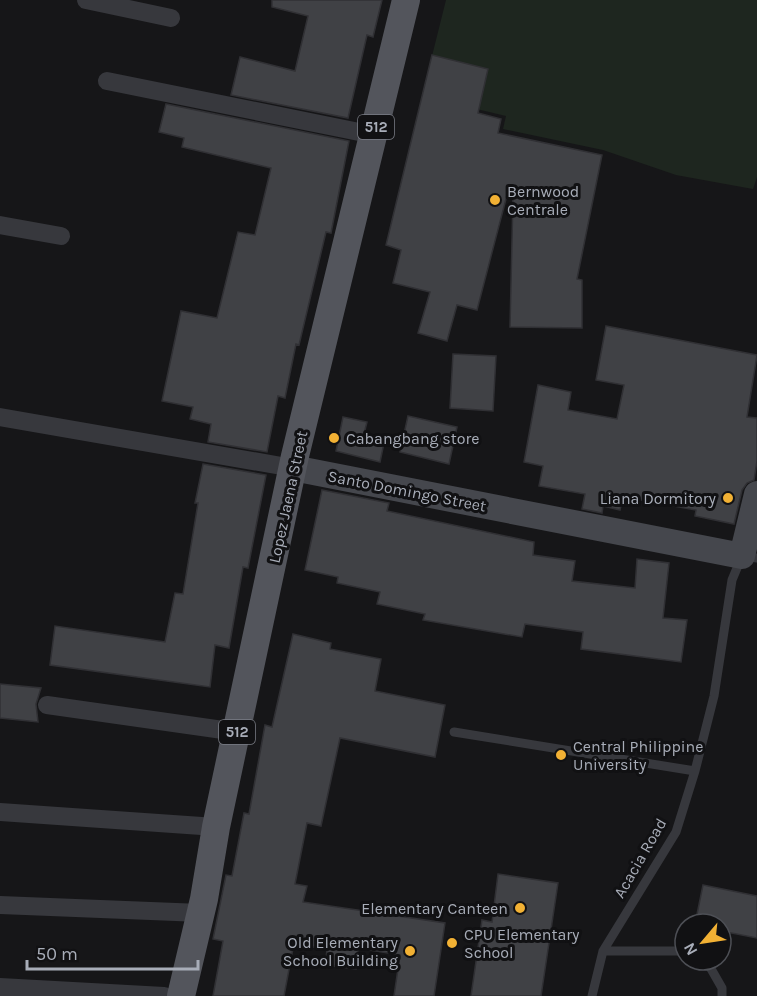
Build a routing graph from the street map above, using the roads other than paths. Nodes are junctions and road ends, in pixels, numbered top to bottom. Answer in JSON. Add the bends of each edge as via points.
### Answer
{"nodes":[{"id":1,"x":86,"y":0,"type":"edge"},
{"id":2,"x":406,"y":0,"type":"edge"},
{"id":3,"x":171,"y":18,"type":"dead end"},
{"id":4,"x":108,"y":81,"type":"dead end"},
{"id":5,"x":374,"y":135,"type":"junction"},
{"id":6,"x":0,"y":225,"type":"edge"},
{"id":7,"x":61,"y":236,"type":"dead end"},
{"id":8,"x":0,"y":417,"type":"edge"},
{"id":9,"x":293,"y":468,"type":"junction"},
{"id":10,"x":757,"y":494,"type":"edge"},
{"id":11,"x":750,"y":557,"type":"edge"},
{"id":12,"x":47,"y":705,"type":"dead end"},
{"id":13,"x":237,"y":732,"type":"junction"},
{"id":14,"x":454,"y":732,"type":"dead end"},
{"id":15,"x":695,"y":771,"type":"junction"},
{"id":16,"x":0,"y":812,"type":"edge"},
{"id":17,"x":216,"y":827,"type":"junction"},
{"id":18,"x":0,"y":904,"type":"edge"},
{"id":19,"x":201,"y":913,"type":"junction"},
{"id":20,"x":603,"y":951,"type":"junction"},
{"id":21,"x":673,"y":951,"type":"edge"},
{"id":22,"x":713,"y":972,"type":"edge"},
{"id":23,"x":0,"y":987,"type":"edge"},
{"id":24,"x":164,"y":996,"type":"edge"},
{"id":25,"x":181,"y":996,"type":"edge"},
{"id":26,"x":591,"y":996,"type":"edge"},
{"id":27,"x":722,"y":996,"type":"edge"}],
"edges":[{"from":1,"to":3,"type":"street"},
{"from":2,"to":5,"type":"main road","name":"Lopez Jaena Street","number":"512"},
{"from":4,"to":5,"type":"street"},
{"from":5,"to":9,"type":"main road","name":"Lopez Jaena Street","number":"512"},
{"from":6,"to":7,"type":"street"},
{"from":8,"to":9,"type":"street","name":"Santo Domingo Street"},
{"from":9,"to":11,"type":"street","name":"Santo Domingo Street"},
{"from":9,"to":13,"type":"main road","name":"Lopez Jaena Street","number":"512"},
{"from":10,"to":11,"type":"street"},
{"from":11,"to":15,"type":"lane","name":"Acacia Road","via":[[732,580],[714,696]]},
{"from":12,"to":13,"type":"street"},
{"from":13,"to":17,"type":"main road","name":"Lopez Jaena Street","number":"512"},
{"from":14,"to":15,"type":"lane"},
{"from":15,"to":20,"type":"lane","name":"Acacia Road","via":[[676,832]]},
{"from":16,"to":17,"type":"street"},
{"from":17,"to":19,"type":"main road","name":"Lopez Jaena Street","number":"512"},
{"from":18,"to":19,"type":"street"},
{"from":19,"to":25,"type":"main road","name":"Lopez Jaena Street","number":"512"},
{"from":20,"to":21,"type":"lane"},
{"from":20,"to":26,"type":"lane","name":"Acacia Road"},
{"from":22,"to":27,"type":"lane"},
{"from":23,"to":24,"type":"street"}]}
